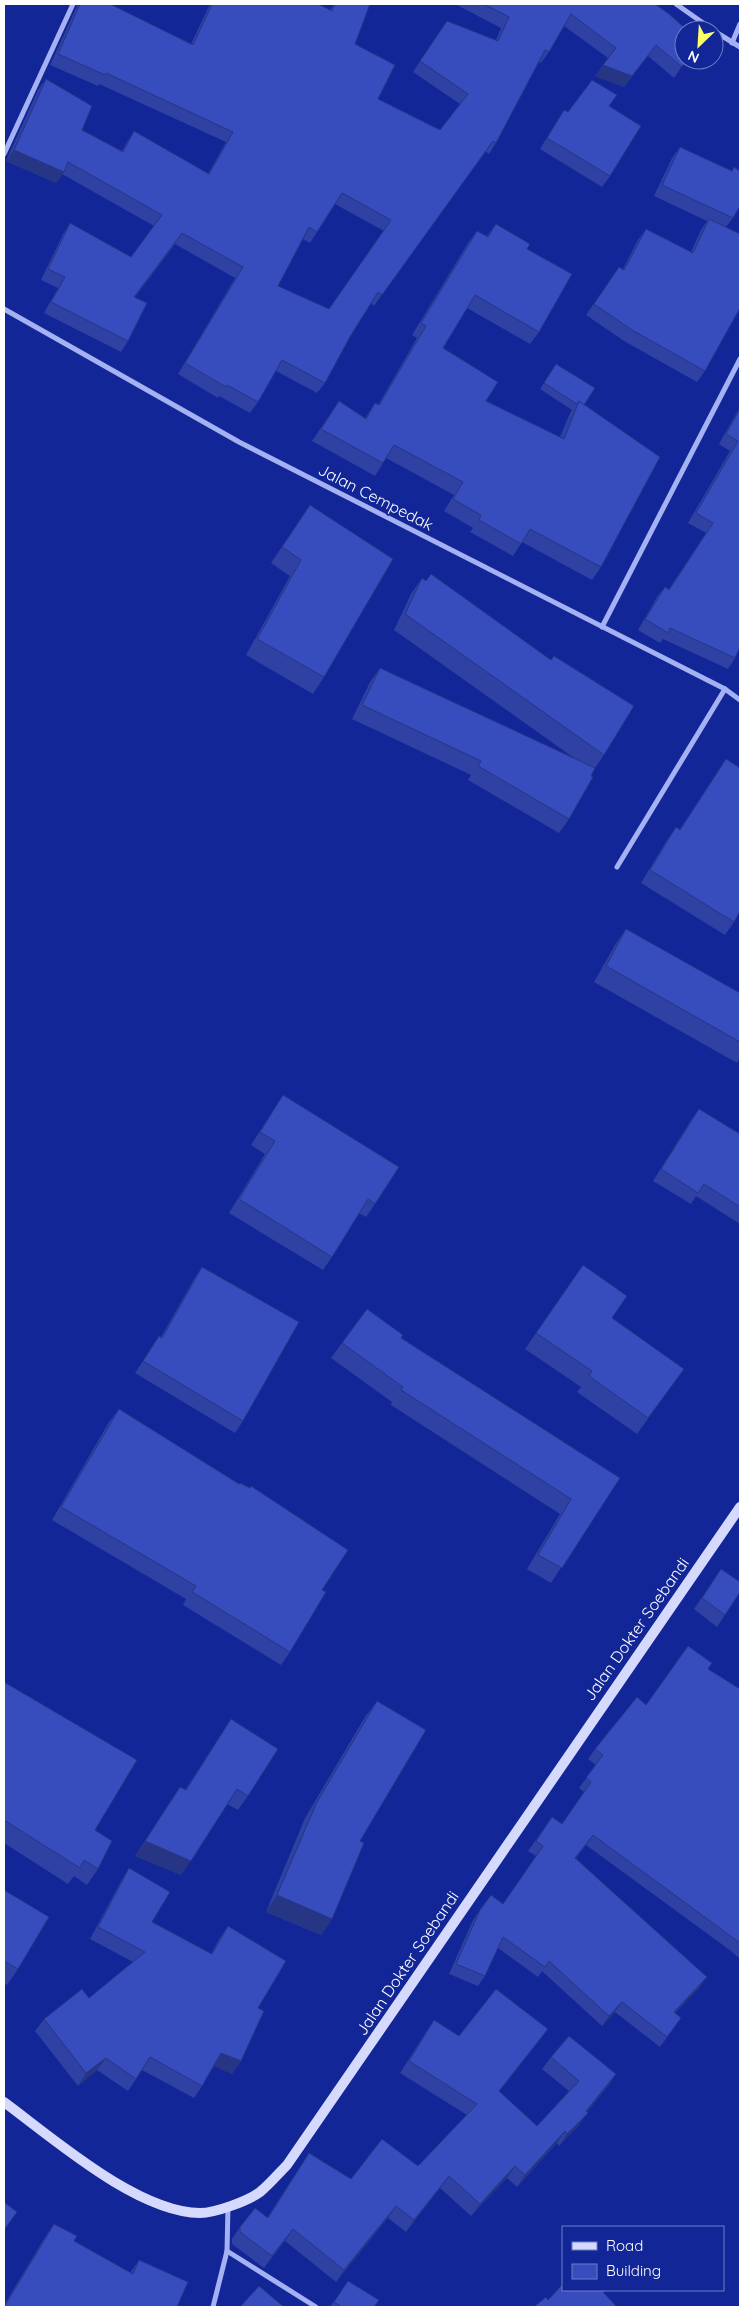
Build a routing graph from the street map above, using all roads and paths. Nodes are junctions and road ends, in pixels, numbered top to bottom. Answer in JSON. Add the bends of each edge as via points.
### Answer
{"nodes":[{"id":1,"x":73,"y":4,"type":"edge"},
{"id":2,"x":676,"y":4,"type":"edge"},
{"id":3,"x":699,"y":20,"type":"edge"},
{"id":4,"x":740,"y":24,"type":"edge"},
{"id":5,"x":724,"y":37,"type":"edge"},
{"id":6,"x":732,"y":42,"type":"junction"},
{"id":7,"x":740,"y":47,"type":"edge"},
{"id":8,"x":4,"y":154,"type":"edge"},
{"id":9,"x":4,"y":309,"type":"edge"},
{"id":10,"x":740,"y":359,"type":"edge"},
{"id":11,"x":602,"y":627,"type":"junction"},
{"id":12,"x":725,"y":689,"type":"junction"},
{"id":13,"x":740,"y":700,"type":"edge"},
{"id":14,"x":617,"y":867,"type":"dead end"},
{"id":15,"x":740,"y":1507,"type":"edge"},
{"id":16,"x":4,"y":2102,"type":"edge"},
{"id":17,"x":228,"y":2207,"type":"junction"},
{"id":18,"x":227,"y":2251,"type":"junction"},
{"id":19,"x":213,"y":2307,"type":"edge"},
{"id":20,"x":316,"y":2307,"type":"edge"}],
"edges":[{"from":1,"to":8,"type":"street"},
{"from":2,"to":3,"type":"street"},
{"from":4,"to":6,"type":"street"},
{"from":5,"to":6,"type":"street"},
{"from":6,"to":7,"type":"street"},
{"from":9,"to":11,"type":"street","name":"Jalan Cempedak","via":[[239,442]]},
{"from":10,"to":11,"type":"street"},
{"from":11,"to":12,"type":"street","name":"Jalan Cempedak"},
{"from":12,"to":13,"type":"street","name":"Jalan Cempedak"},
{"from":12,"to":14,"type":"street"},
{"from":15,"to":17,"type":"main road","name":"Jalan Dokter Soebandi","via":[[287,2165],[259,2192]]},
{"from":16,"to":17,"type":"main road","name":"Jalan Dokter Soebandi","via":[[107,2177],[160,2206],[200,2213]]},
{"from":17,"to":18,"type":"street"},
{"from":18,"to":19,"type":"street"},
{"from":18,"to":20,"type":"street"}]}
